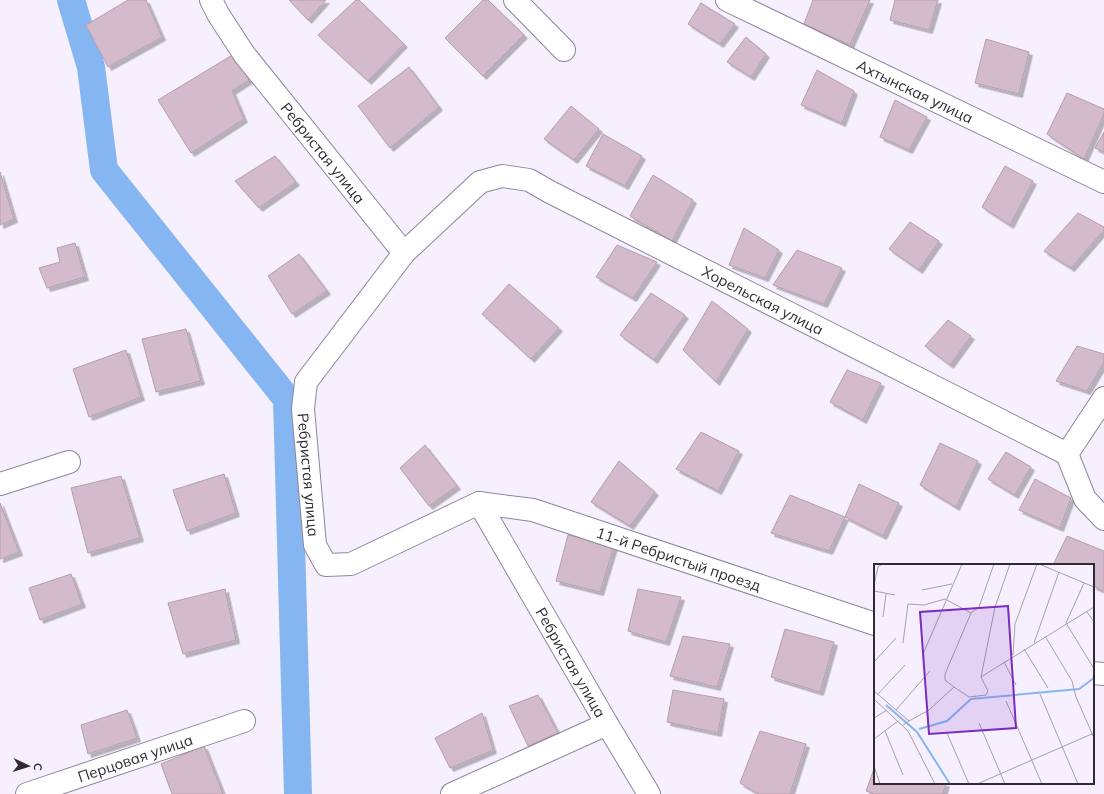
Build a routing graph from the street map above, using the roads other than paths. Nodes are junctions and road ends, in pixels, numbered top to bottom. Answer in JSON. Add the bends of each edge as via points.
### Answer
{"nodes":[{"id":1,"x":211,"y":0,"type":"edge"},
{"id":2,"x":515,"y":0,"type":"edge"},
{"id":3,"x":727,"y":0,"type":"edge"},
{"id":4,"x":564,"y":50,"type":"dead end"},
{"id":5,"x":1104,"y":182,"type":"edge"},
{"id":6,"x":404,"y":253,"type":"junction"},
{"id":7,"x":1104,"y":398,"type":"edge"},
{"id":8,"x":1067,"y":454,"type":"junction"},
{"id":9,"x":69,"y":462,"type":"dead end"},
{"id":10,"x":0,"y":484,"type":"edge"},
{"id":11,"x":479,"y":503,"type":"junction"},
{"id":12,"x":1104,"y":519,"type":"edge"},
{"id":13,"x":874,"y":624,"type":"edge"},
{"id":14,"x":1094,"y":673,"type":"edge"},
{"id":15,"x":1104,"y":674,"type":"edge"},
{"id":16,"x":244,"y":721,"type":"dead end"},
{"id":17,"x":607,"y":724,"type":"junction"},
{"id":18,"x":27,"y":794,"type":"edge"},
{"id":19,"x":452,"y":794,"type":"edge"},
{"id":20,"x":649,"y":794,"type":"edge"}],
"edges":[{"from":1,"to":6,"type":"street","name":"Ребристая улица","via":[[244,54]]},
{"from":2,"to":4,"type":"street"},
{"from":3,"to":5,"type":"street","name":"Ахтынская улица"},
{"from":6,"to":8,"type":"street","name":"Хорельская улица","via":[[480,182],[502,176],[529,180]]},
{"from":6,"to":11,"type":"street","name":"Ребристая улица","via":[[306,382],[303,409],[315,545],[326,565],[351,564]]},
{"from":7,"to":8,"type":"street"},
{"from":8,"to":12,"type":"street","via":[[1085,499]]},
{"from":9,"to":10,"type":"street"},
{"from":11,"to":13,"type":"street","name":"11-й Ребристый проезд","via":[[533,510]]},
{"from":11,"to":17,"type":"street","name":"Ребристая улица"},
{"from":14,"to":15,"type":"street"},
{"from":16,"to":18,"type":"street","name":"Перцовая улица"},
{"from":17,"to":19,"type":"street"},
{"from":17,"to":20,"type":"street","name":"Ребристая улица"}]}
